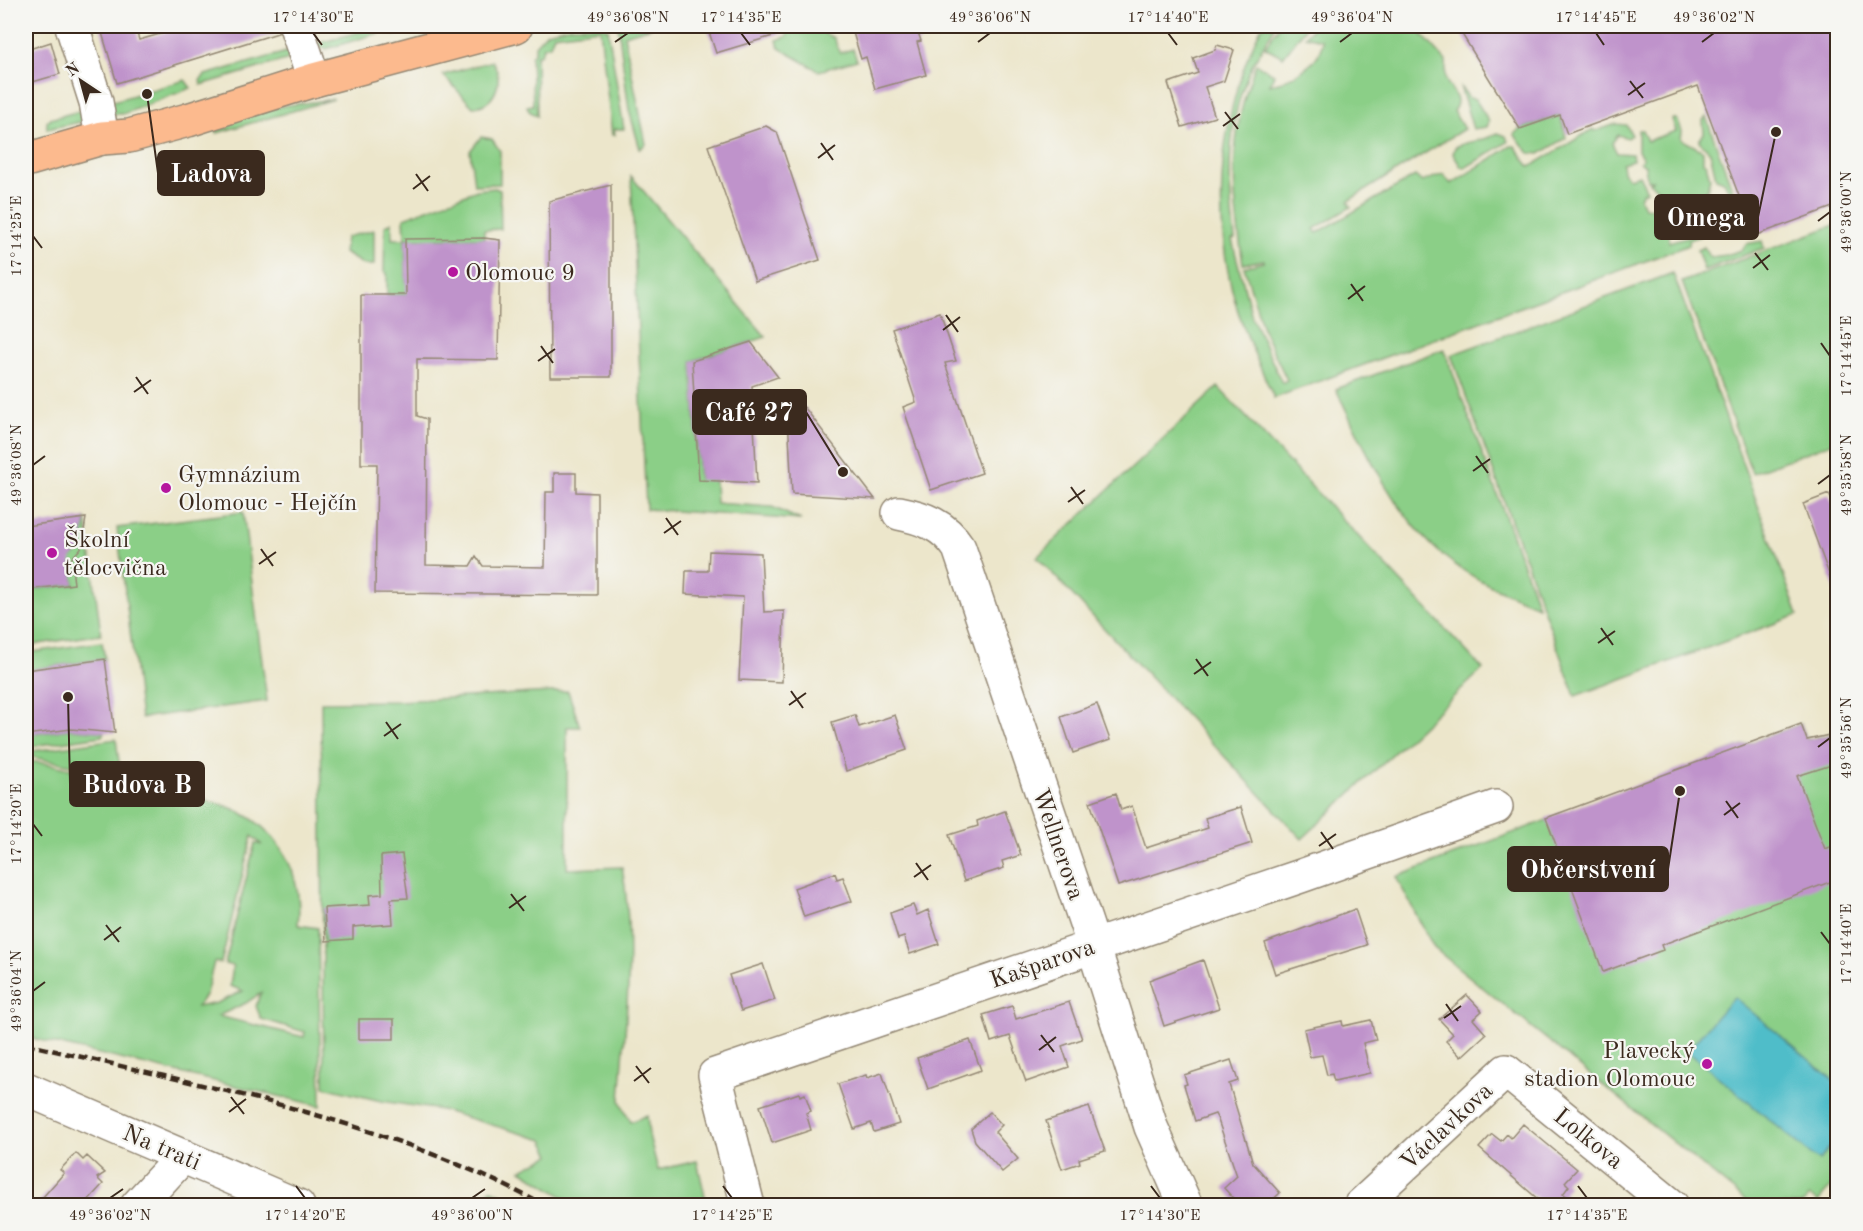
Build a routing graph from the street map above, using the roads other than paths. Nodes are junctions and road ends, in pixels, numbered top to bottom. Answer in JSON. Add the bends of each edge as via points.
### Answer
{"nodes":[{"id":1,"x":72,"y":26,"type":"edge"},
{"id":2,"x":296,"y":26,"type":"edge"},
{"id":3,"x":446,"y":26,"type":"edge"},
{"id":4,"x":513,"y":26,"type":"edge"},
{"id":5,"x":312,"y":72,"type":"junction"},
{"id":6,"x":102,"y":138,"type":"junction"},
{"id":7,"x":26,"y":160,"type":"edge"},
{"id":8,"x":899,"y":513,"type":"dead end"},
{"id":9,"x":1496,"y":807,"type":"dead end"},
{"id":10,"x":1093,"y":945,"type":"junction"},
{"id":11,"x":1506,"y":1071,"type":"joint"},
{"id":12,"x":26,"y":1089,"type":"edge"},
{"id":13,"x":183,"y":1156,"type":"junction"},
{"id":14,"x":137,"y":1206,"type":"edge"},
{"id":15,"x":298,"y":1206,"type":"edge"},
{"id":16,"x":748,"y":1206,"type":"edge"},
{"id":17,"x":1186,"y":1206,"type":"edge"},
{"id":18,"x":1360,"y":1206,"type":"edge"},
{"id":19,"x":1672,"y":1206,"type":"edge"}],
"edges":[{"from":1,"to":6,"type":"street","via":[[96,102]]},
{"from":2,"to":5,"type":"street"},
{"from":3,"to":5,"type":"main road"},
{"from":4,"to":5,"type":"main road"},
{"from":5,"to":6,"type":"main road","via":[[182,98],[132,119]]},
{"from":6,"to":7,"type":"main road"},
{"from":8,"to":10,"type":"street","name":"Wellnerova","via":[[937,525],[959,548]]},
{"from":9,"to":10,"type":"street","name":"Kašparova"},
{"from":10,"to":16,"type":"street","name":"Kašparova","via":[[715,1075]]},
{"from":10,"to":17,"type":"street","name":"Wellnerova","via":[[1151,1127]]},
{"from":11,"to":18,"type":"street","name":"Václavkova"},
{"from":11,"to":19,"type":"street","name":"Lolkova"},
{"from":12,"to":13,"type":"street","name":"Na trati"},
{"from":13,"to":14,"type":"street"},
{"from":13,"to":15,"type":"street","name":"Na trati"}]}
